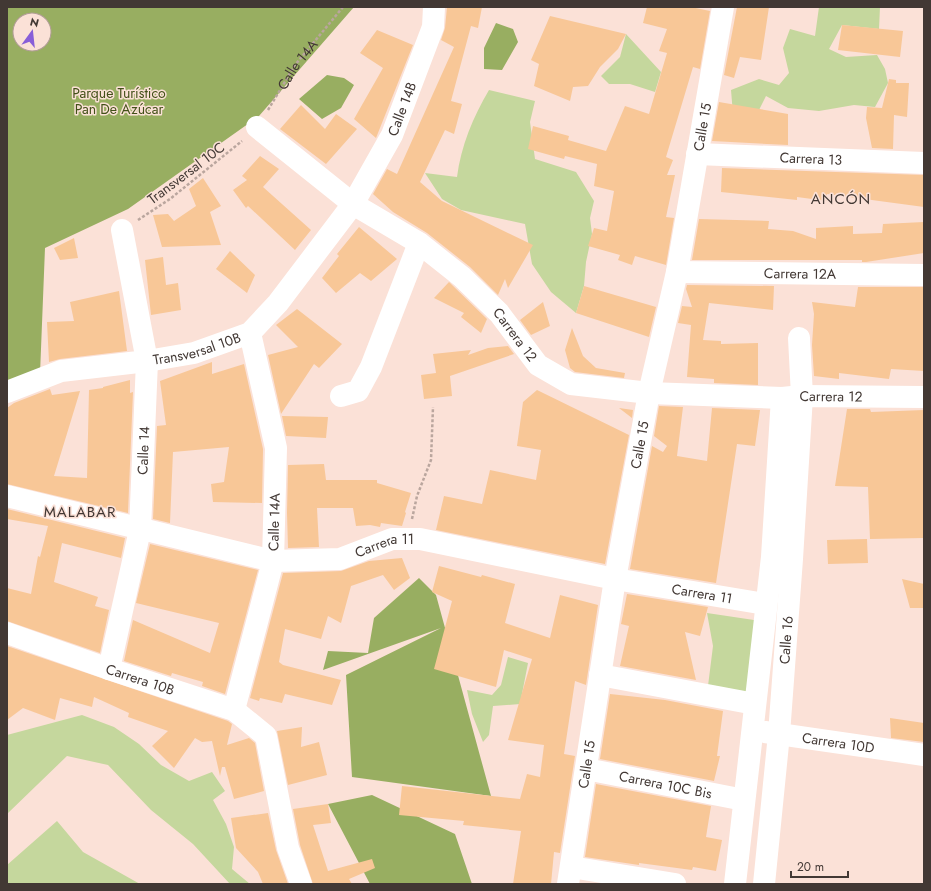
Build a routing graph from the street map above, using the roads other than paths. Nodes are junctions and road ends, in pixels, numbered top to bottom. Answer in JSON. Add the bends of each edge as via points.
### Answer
{"nodes":[{"id":1,"x":434,"y":7,"type":"edge"},
{"id":2,"x":717,"y":8,"type":"edge"},
{"id":3,"x":257,"y":127,"type":"road end"},
{"id":4,"x":697,"y":154,"type":"junction"},
{"id":5,"x":924,"y":163,"type":"edge"},
{"id":6,"x":353,"y":204,"type":"junction"},
{"id":7,"x":122,"y":230,"type":"road end"},
{"id":8,"x":419,"y":243,"type":"junction"},
{"id":9,"x":677,"y":272,"type":"junction"},
{"id":10,"x":924,"y":276,"type":"edge"},
{"id":11,"x":250,"y":333,"type":"junction"},
{"id":12,"x":799,"y":338,"type":"dead end"},
{"id":13,"x":147,"y":361,"type":"junction"},
{"id":14,"x":7,"y":392,"type":"edge"},
{"id":15,"x":649,"y":393,"type":"junction"},
{"id":16,"x":341,"y":396,"type":"dead end"},
{"id":17,"x":792,"y":397,"type":"junction"},
{"id":18,"x":924,"y":397,"type":"edge"},
{"id":19,"x":7,"y":496,"type":"edge"},
{"id":20,"x":140,"y":530,"type":"junction"},
{"id":21,"x":782,"y":558,"type":"junction"},
{"id":22,"x":273,"y":561,"type":"junction"},
{"id":23,"x":615,"y":579,"type":"junction"},
{"id":24,"x":765,"y":604,"type":"junction"},
{"id":25,"x":7,"y":633,"type":"edge"},
{"id":26,"x":109,"y":669,"type":"junction"},
{"id":27,"x":600,"y":675,"type":"junction"},
{"id":28,"x":755,"y":704,"type":"junction"},
{"id":29,"x":234,"y":710,"type":"junction"},
{"id":30,"x":752,"y":730,"type":"junction"},
{"id":31,"x":779,"y":734,"type":"junction"},
{"id":32,"x":924,"y":754,"type":"edge"},
{"id":33,"x":586,"y":769,"type":"junction"},
{"id":34,"x":744,"y":800,"type":"junction"},
{"id":35,"x":569,"y":876,"type":"edge"},
{"id":36,"x":301,"y":884,"type":"edge"},
{"id":37,"x":675,"y":884,"type":"edge"},
{"id":38,"x":735,"y":884,"type":"edge"},
{"id":39,"x":764,"y":884,"type":"edge"}],
"edges":[{"from":1,"to":6,"type":"street","name":"Calle 14B","via":[[432,27],[392,135]]},
{"from":2,"to":4,"type":"street","name":"Calle 15"},
{"from":3,"to":6,"type":"street","name":"Carrera 12"},
{"from":4,"to":5,"type":"street","name":"Carrera 13"},
{"from":4,"to":9,"type":"street","name":"Calle 15"},
{"from":6,"to":8,"type":"street","name":"Carrera 12"},
{"from":6,"to":11,"type":"street","name":"Transversal 10B","via":[[278,303]]},
{"from":7,"to":13,"type":"street","name":"Calle 14"},
{"from":8,"to":15,"type":"street","name":"Carrera 12","via":[[462,277],[499,313],[538,365],[571,384]]},
{"from":8,"to":16,"type":"street","via":[[371,367],[358,391]]},
{"from":9,"to":10,"type":"street","name":"Carrera 12A"},
{"from":9,"to":15,"type":"street","name":"Calle 15"},
{"from":11,"to":13,"type":"street","name":"Transversal 10B","via":[[194,353]]},
{"from":11,"to":22,"type":"street","name":"Calle 14A","via":[[276,448]]},
{"from":12,"to":17,"type":"street","name":"Calle 16"},
{"from":13,"to":14,"type":"street","name":"Transversal 10B","via":[[62,371]]},
{"from":13,"to":20,"type":"street","name":"Calle 14"},
{"from":15,"to":17,"type":"street","name":"Carrera 12"},
{"from":15,"to":23,"type":"street","name":"Calle 15"},
{"from":17,"to":18,"type":"street","name":"Carrera 12"},
{"from":17,"to":21,"type":"street","name":"Calle 16"},
{"from":19,"to":20,"type":"street","name":"Carrera 11"},
{"from":20,"to":22,"type":"street","name":"Carrera 11"},
{"from":20,"to":26,"type":"street","name":"Calle 14"},
{"from":21,"to":24,"type":"street","name":"Calle 16"},
{"from":21,"to":31,"type":"street","name":"Calle 16"},
{"from":22,"to":23,"type":"street","name":"Carrera 11","via":[[340,559],[392,539],[408,539]]},
{"from":22,"to":29,"type":"street","name":"Calle 14A"},
{"from":23,"to":24,"type":"street","name":"Carrera 11"},
{"from":23,"to":27,"type":"street","name":"Calle 15"},
{"from":24,"to":28,"type":"street","name":"Calle 16"},
{"from":25,"to":26,"type":"street","name":"Carrera 10B"},
{"from":26,"to":29,"type":"street","name":"Carrera 10B"},
{"from":27,"to":28,"type":"street"},
{"from":27,"to":33,"type":"street","name":"Calle 15"},
{"from":28,"to":30,"type":"street","name":"Calle 16"},
{"from":29,"to":36,"type":"street","name":"Carrera 10B","via":[[266,736],[288,848]]},
{"from":30,"to":31,"type":"street","name":"Carrera 10D"},
{"from":30,"to":34,"type":"street","name":"Calle 16"},
{"from":31,"to":32,"type":"street","name":"Carrera 10D"},
{"from":31,"to":39,"type":"street","name":"Calle 16"},
{"from":33,"to":34,"type":"street","name":"Carrera 10C Bis"},
{"from":33,"to":35,"type":"street","name":"Calle 15"},
{"from":34,"to":38,"type":"street","name":"Calle 16"},
{"from":35,"to":37,"type":"street"}]}
